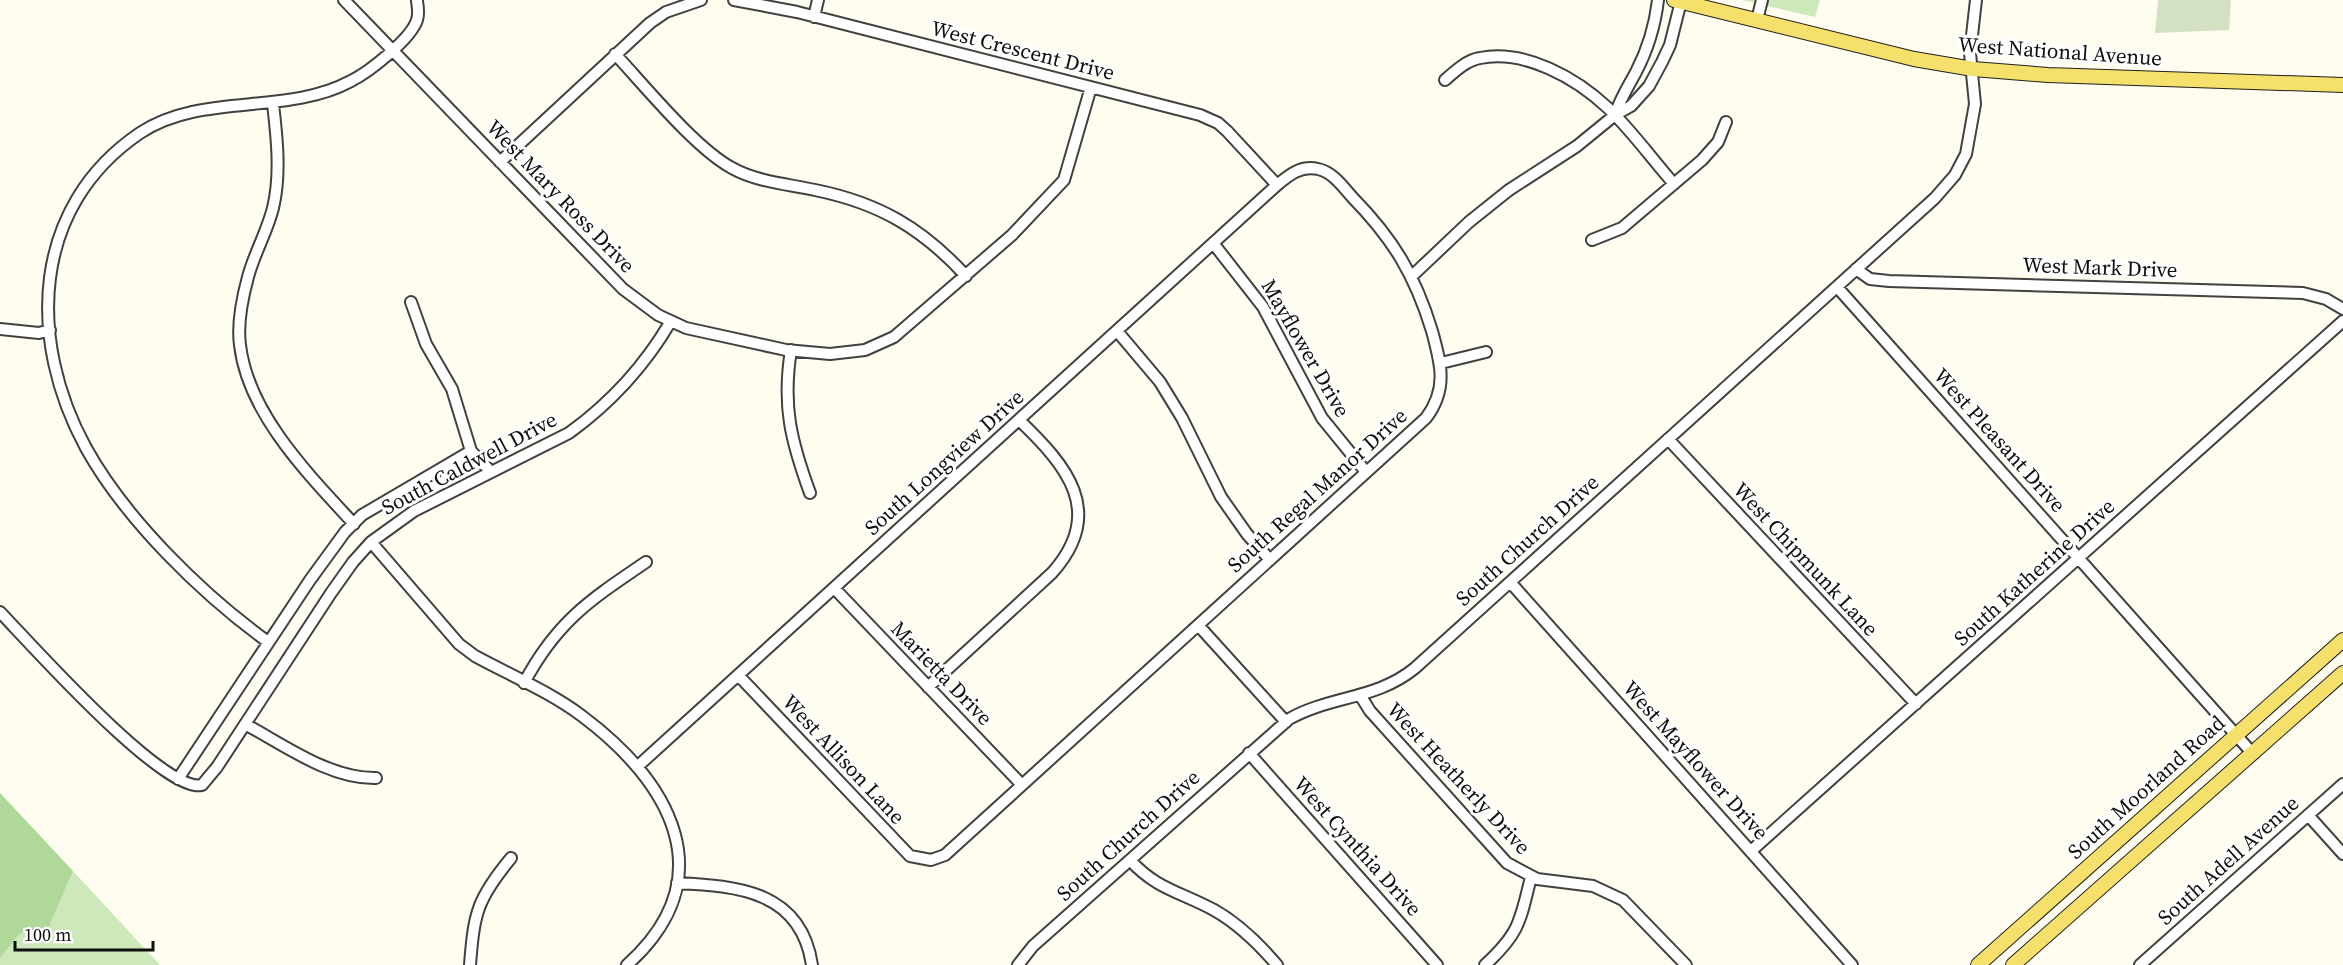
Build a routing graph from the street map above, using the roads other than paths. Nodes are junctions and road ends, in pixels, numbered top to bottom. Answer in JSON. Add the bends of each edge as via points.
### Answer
{"nodes":[{"id":1,"x":344,"y":0,"type":"edge"},
{"id":2,"x":701,"y":0,"type":"edge"},
{"id":3,"x":734,"y":0,"type":"edge"},
{"id":4,"x":819,"y":0,"type":"edge"},
{"id":5,"x":1658,"y":0,"type":"edge"},
{"id":6,"x":1762,"y":0,"type":"edge"},
{"id":7,"x":1976,"y":0,"type":"edge"},
{"id":8,"x":417,"y":1,"type":"edge"},
{"id":9,"x":1677,"y":1,"type":"edge"},
{"id":10,"x":814,"y":17,"type":"junction"},
{"id":11,"x":1757,"y":20,"type":"junction"},
{"id":12,"x":393,"y":50,"type":"junction"},
{"id":13,"x":615,"y":54,"type":"junction"},
{"id":14,"x":1973,"y":69,"type":"junction"},
{"id":15,"x":1446,"y":80,"type":"dead end"},
{"id":16,"x":2343,"y":86,"type":"edge"},
{"id":17,"x":1091,"y":87,"type":"junction"},
{"id":18,"x":273,"y":104,"type":"junction"},
{"id":19,"x":1615,"y":115,"type":"junction"},
{"id":20,"x":1726,"y":122,"type":"dead end"},
{"id":21,"x":500,"y":162,"type":"junction"},
{"id":22,"x":1674,"y":184,"type":"junction"},
{"id":23,"x":1277,"y":185,"type":"junction"},
{"id":24,"x":1592,"y":240,"type":"dead end"},
{"id":25,"x":1213,"y":243,"type":"junction"},
{"id":26,"x":1856,"y":269,"type":"junction"},
{"id":27,"x":966,"y":276,"type":"junction"},
{"id":28,"x":1412,"y":276,"type":"junction"},
{"id":29,"x":1837,"y":287,"type":"junction"},
{"id":30,"x":411,"y":302,"type":"dead end"},
{"id":31,"x":2343,"y":309,"type":"edge"},
{"id":32,"x":671,"y":321,"type":"junction"},
{"id":33,"x":2343,"y":321,"type":"edge"},
{"id":34,"x":0,"y":329,"type":"edge"},
{"id":35,"x":50,"y":330,"type":"junction"},
{"id":36,"x":1117,"y":331,"type":"junction"},
{"id":37,"x":791,"y":350,"type":"junction"},
{"id":38,"x":1486,"y":352,"type":"dead end"},
{"id":39,"x":1441,"y":363,"type":"junction"},
{"id":40,"x":1019,"y":420,"type":"junction"},
{"id":41,"x":1668,"y":439,"type":"junction"},
{"id":42,"x":471,"y":451,"type":"junction"},
{"id":43,"x":491,"y":472,"type":"junction"},
{"id":44,"x":1366,"y":472,"type":"junction"},
{"id":45,"x":810,"y":493,"type":"dead end"},
{"id":46,"x":354,"y":524,"type":"junction"},
{"id":47,"x":371,"y":542,"type":"junction"},
{"id":48,"x":2080,"y":557,"type":"junction"},
{"id":49,"x":1270,"y":560,"type":"junction"},
{"id":50,"x":646,"y":562,"type":"dead end"},
{"id":51,"x":1510,"y":582,"type":"junction"},
{"id":52,"x":834,"y":588,"type":"junction"},
{"id":53,"x":0,"y":612,"type":"edge"},
{"id":54,"x":1198,"y":625,"type":"junction"},
{"id":55,"x":2343,"y":640,"type":"edge"},
{"id":56,"x":268,"y":642,"type":"junction"},
{"id":57,"x":2343,"y":673,"type":"edge"},
{"id":58,"x":738,"y":675,"type":"junction"},
{"id":59,"x":524,"y":683,"type":"junction"},
{"id":60,"x":928,"y":687,"type":"junction"},
{"id":61,"x":1360,"y":695,"type":"junction"},
{"id":62,"x":1916,"y":704,"type":"junction"},
{"id":63,"x":1286,"y":722,"type":"junction"},
{"id":64,"x":245,"y":724,"type":"junction"},
{"id":65,"x":2237,"y":735,"type":"junction"},
{"id":66,"x":1249,"y":753,"type":"junction"},
{"id":67,"x":2253,"y":754,"type":"junction"},
{"id":68,"x":637,"y":767,"type":"junction"},
{"id":69,"x":376,"y":778,"type":"dead end"},
{"id":70,"x":178,"y":779,"type":"junction"},
{"id":71,"x":2343,"y":784,"type":"edge"},
{"id":72,"x":1022,"y":785,"type":"junction"},
{"id":73,"x":2308,"y":815,"type":"junction"},
{"id":74,"x":1751,"y":851,"type":"junction"},
{"id":75,"x":2343,"y":854,"type":"edge"},
{"id":76,"x":511,"y":858,"type":"dead end"},
{"id":77,"x":927,"y":860,"type":"joint"},
{"id":78,"x":1130,"y":860,"type":"junction"},
{"id":79,"x":1531,"y":877,"type":"junction"},
{"id":80,"x":678,"y":883,"type":"junction"},
{"id":81,"x":470,"y":965,"type":"edge"},
{"id":82,"x":627,"y":965,"type":"edge"},
{"id":83,"x":812,"y":965,"type":"edge"},
{"id":84,"x":1018,"y":965,"type":"edge"},
{"id":85,"x":1278,"y":965,"type":"edge"},
{"id":86,"x":1437,"y":965,"type":"edge"},
{"id":87,"x":1485,"y":965,"type":"edge"},
{"id":88,"x":1686,"y":965,"type":"edge"},
{"id":89,"x":1852,"y":965,"type":"edge"},
{"id":90,"x":1978,"y":965,"type":"edge"},
{"id":91,"x":2013,"y":965,"type":"edge"},
{"id":92,"x":2140,"y":965,"type":"edge"}],
"edges":[{"from":1,"to":12,"type":"street","name":"West Mary Ross Drive"},
{"from":2,"to":13,"type":"street","via":[[678,7],[650,23]]},
{"from":3,"to":10,"type":"street","name":"West Crescent Drive"},
{"from":4,"to":10,"type":"street"},
{"from":5,"to":19,"type":"street","via":[[1646,52],[1621,95]]},
{"from":6,"to":11,"type":"street"},
{"from":7,"to":14,"type":"street","name":"South Church Drive","via":[[1970,45]]},
{"from":8,"to":12,"type":"street","via":[[414,25]]},
{"from":9,"to":11,"type":"main road","name":"West National Avenue"},
{"from":9,"to":19,"type":"street","via":[[1670,45],[1649,86],[1631,106]]},
{"from":10,"to":17,"type":"street","name":"West Crescent Drive"},
{"from":11,"to":14,"type":"main road","name":"West National Avenue","via":[[1914,59]]},
{"from":12,"to":18,"type":"street","via":[[353,80],[324,93]]},
{"from":12,"to":21,"type":"street","name":"West Mary Ross Drive"},
{"from":13,"to":21,"type":"street"},
{"from":13,"to":27,"type":"street","via":[[706,149],[731,168],[882,209],[938,248]]},
{"from":14,"to":16,"type":"main road","name":"West National Avenue"},
{"from":14,"to":26,"type":"street","name":"South Church Drive","via":[[1975,104],[1962,165],[1935,198]]},
{"from":15,"to":19,"type":"street","via":[[1465,64],[1480,58],[1520,60],[1569,78]]},
{"from":17,"to":23,"type":"street","name":"West Crescent Drive","via":[[1218,123]]},
{"from":17,"to":27,"type":"street","name":"West Mary Ross Drive","via":[[1064,180]]},
{"from":18,"to":35,"type":"street","via":[[202,110],[170,119],[142,132],[93,173],[60,228],[51,259]]},
{"from":18,"to":46,"type":"street","via":[[277,183],[273,209],[248,275],[240,310],[240,345],[247,376],[265,413],[292,453]]},
{"from":19,"to":22,"type":"street"},
{"from":19,"to":28,"type":"street","via":[[1483,210]]},
{"from":20,"to":22,"type":"street","via":[[1711,152]]},
{"from":21,"to":32,"type":"street","name":"West Mary Ross Drive","via":[[623,289]]},
{"from":22,"to":24,"type":"street","via":[[1622,228]]},
{"from":23,"to":25,"type":"street","name":"South Longview Drive"},
{"from":23,"to":28,"type":"street","name":"South Longview Drive","via":[[1304,168],[1329,174],[1370,215]]},
{"from":25,"to":36,"type":"street","name":"South Longview Drive"},
{"from":25,"to":44,"type":"street","name":"Mayflower Drive","via":[[1263,307],[1322,418]]},
{"from":26,"to":29,"type":"street","name":"South Church Drive"},
{"from":26,"to":31,"type":"street","name":"West Mark Drive","via":[[1870,279],[1889,281],[2303,293]]},
{"from":27,"to":37,"type":"street","name":"West Mary Ross Drive","via":[[894,337],[865,350],[830,354]]},
{"from":28,"to":39,"type":"street","name":"South Regal Manor Drive"},
{"from":29,"to":41,"type":"street","name":"South Church Drive"},
{"from":29,"to":48,"type":"street","name":"West Pleasant Drive"},
{"from":30,"to":42,"type":"street","via":[[426,344],[452,389]]},
{"from":32,"to":37,"type":"street","name":"West Mary Ross Drive","via":[[686,328]]},
{"from":32,"to":43,"type":"street","name":"South Caldwell Drive","via":[[615,397],[569,433]]},
{"from":33,"to":48,"type":"street","name":"South Katherine Drive"},
{"from":34,"to":35,"type":"street","via":[[39,333]]},
{"from":35,"to":56,"type":"street","via":[[67,407],[86,448],[113,488],[186,573]]},
{"from":36,"to":40,"type":"street","name":"South Longview Drive"},
{"from":36,"to":49,"type":"street","via":[[1160,382],[1221,497]]},
{"from":37,"to":45,"type":"street","via":[[786,393],[788,421]]},
{"from":38,"to":39,"type":"street"},
{"from":39,"to":44,"type":"street","name":"South Regal Manor Drive","via":[[1441,391],[1434,407]]},
{"from":40,"to":52,"type":"street","name":"South Longview Drive"},
{"from":40,"to":60,"type":"street","via":[[1064,467],[1072,483],[1078,508],[1073,541],[1052,573]]},
{"from":41,"to":51,"type":"street","name":"South Church Drive"},
{"from":41,"to":62,"type":"street","name":"West Chipmunk Lane"},
{"from":42,"to":43,"type":"street"},
{"from":42,"to":46,"type":"street","name":"South Caldwell Drive","via":[[362,515]]},
{"from":43,"to":47,"type":"street","name":"South Caldwell Drive","via":[[414,511]]},
{"from":44,"to":49,"type":"street","name":"South Regal Manor Drive"},
{"from":46,"to":56,"type":"street","name":"South Caldwell Drive","via":[[331,550]]},
{"from":47,"to":59,"type":"street","via":[[459,644]]},
{"from":47,"to":64,"type":"street","name":"South Caldwell Drive","via":[[337,585]]},
{"from":48,"to":62,"type":"street","name":"South Katherine Drive"},
{"from":48,"to":65,"type":"street","name":"West Pleasant Drive"},
{"from":49,"to":54,"type":"street","name":"South Regal Manor Drive"},
{"from":50,"to":59,"type":"street","via":[[585,603],[561,626]]},
{"from":51,"to":61,"type":"street","name":"South Church Drive","via":[[1404,678]]},
{"from":51,"to":74,"type":"street","name":"West Mayflower Drive"},
{"from":52,"to":58,"type":"street","name":"South Longview Drive"},
{"from":52,"to":60,"type":"street","name":"Marietta Drive"},
{"from":53,"to":70,"type":"street","via":[[118,734]]},
{"from":54,"to":63,"type":"street"},
{"from":54,"to":72,"type":"street","name":"South Regal Manor Drive"},
{"from":55,"to":65,"type":"main road","name":"South Moorland Road"},
{"from":56,"to":70,"type":"street","name":"South Caldwell Drive"},
{"from":57,"to":67,"type":"main road"},
{"from":58,"to":68,"type":"street","name":"South Longview Drive"},
{"from":58,"to":77,"type":"street","name":"West Allison Lane","via":[[910,856]]},
{"from":59,"to":68,"type":"street","via":[[603,732]]},
{"from":60,"to":72,"type":"street","name":"Marietta Drive"},
{"from":61,"to":63,"type":"street","name":"South Church Drive","via":[[1324,702]]},
{"from":61,"to":79,"type":"street","name":"West Heatherly Drive","via":[[1498,855]]},
{"from":62,"to":74,"type":"street","name":"South Katherine Drive"},
{"from":63,"to":66,"type":"street","name":"South Church Drive"},
{"from":64,"to":69,"type":"street","via":[[340,772]]},
{"from":64,"to":70,"type":"street","name":"South Caldwell Drive","via":[[207,782],[197,786]]},
{"from":65,"to":67,"type":"street","name":"West Pleasant Drive"},
{"from":65,"to":90,"type":"main road","name":"South Moorland Road"},
{"from":66,"to":78,"type":"street","name":"South Church Drive"},
{"from":66,"to":86,"type":"street","name":"West Cynthia Drive"},
{"from":67,"to":91,"type":"main road"},
{"from":68,"to":80,"type":"street","via":[[661,798],[671,820],[678,848]]},
{"from":71,"to":73,"type":"street","name":"South Adell Avenue"},
{"from":72,"to":77,"type":"street","name":"South Regal Manor Drive","via":[[945,855]]},
{"from":73,"to":75,"type":"street"},
{"from":73,"to":92,"type":"street","name":"South Adell Avenue"},
{"from":74,"to":89,"type":"street","name":"West Mayflower Drive"},
{"from":76,"to":81,"type":"street","via":[[477,908]]},
{"from":78,"to":84,"type":"street","name":"South Church Drive","via":[[1033,946]]},
{"from":78,"to":85,"type":"street","via":[[1150,880],[1232,922]]},
{"from":79,"to":87,"type":"street","via":[[1520,924]]},
{"from":79,"to":88,"type":"street","name":"West Heatherly Drive","via":[[1593,886],[1623,900]]},
{"from":80,"to":82,"type":"street","via":[[660,929]]},
{"from":80,"to":83,"type":"street","via":[[723,885],[763,896],[797,926],[808,945]]}]}
